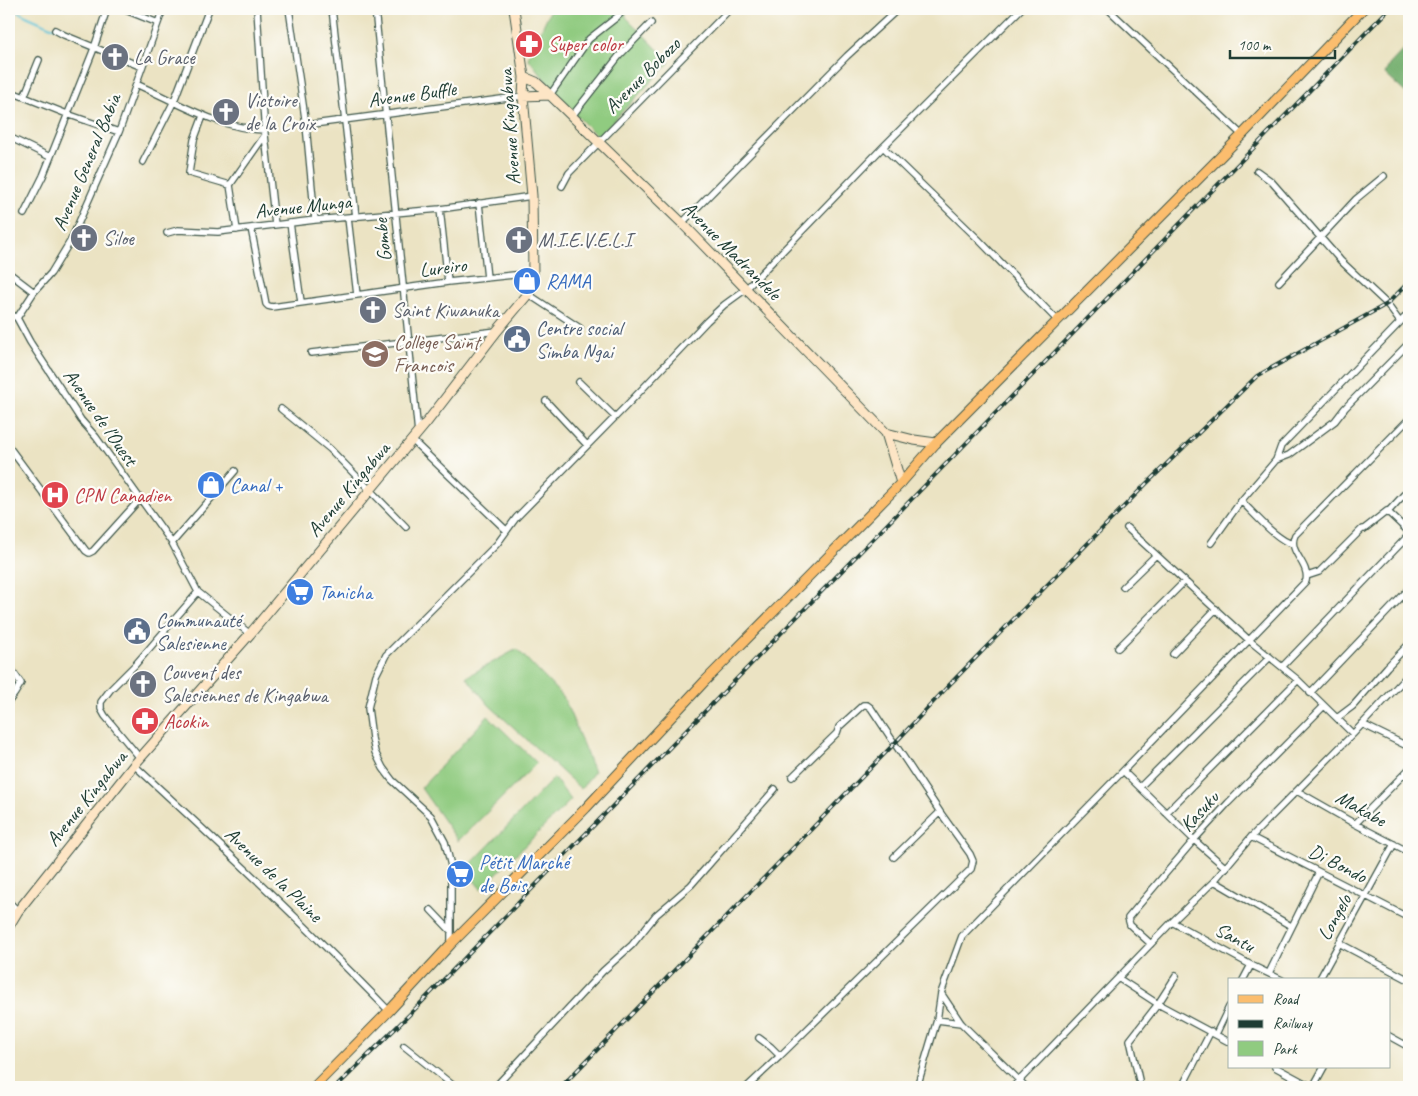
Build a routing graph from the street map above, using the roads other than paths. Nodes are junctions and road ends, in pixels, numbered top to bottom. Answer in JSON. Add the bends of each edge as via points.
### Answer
{"nodes":[{"id":1,"x":107,"y":9,"type":"edge"},
{"id":2,"x":123,"y":9,"type":"edge"},
{"id":3,"x":163,"y":9,"type":"edge"},
{"id":4,"x":209,"y":9,"type":"edge"},
{"id":5,"x":257,"y":9,"type":"edge"},
{"id":6,"x":289,"y":9,"type":"edge"},
{"id":7,"x":332,"y":9,"type":"edge"},
{"id":8,"x":375,"y":9,"type":"edge"},
{"id":9,"x":514,"y":9,"type":"edge"},
{"id":10,"x":624,"y":9,"type":"edge"},
{"id":11,"x":730,"y":9,"type":"edge"},
{"id":12,"x":898,"y":9,"type":"edge"},
{"id":13,"x":1021,"y":9,"type":"edge"},
{"id":14,"x":1108,"y":9,"type":"edge"},
{"id":15,"x":1363,"y":9,"type":"edge"},
{"id":16,"x":158,"y":23,"type":"junction"},
{"id":17,"x":651,"y":23,"type":"dead end"},
{"id":18,"x":55,"y":30,"type":"dead end"},
{"id":19,"x":94,"y":47,"type":"junction"},
{"id":20,"x":40,"y":60,"type":"dead end"},
{"id":21,"x":142,"y":67,"type":"junction"},
{"id":22,"x":524,"y":76,"type":"junction"},
{"id":23,"x":136,"y":84,"type":"junction"},
{"id":24,"x":9,"y":91,"type":"edge"},
{"id":25,"x":550,"y":95,"type":"junction"},
{"id":26,"x":523,"y":96,"type":"junction"},
{"id":27,"x":24,"y":97,"type":"junction"},
{"id":28,"x":174,"y":101,"type":"junction"},
{"id":29,"x":67,"y":114,"type":"junction"},
{"id":30,"x":386,"y":114,"type":"junction"},
{"id":31,"x":204,"y":116,"type":"junction"},
{"id":32,"x":572,"y":116,"type":"junction"},
{"id":33,"x":344,"y":120,"type":"junction"},
{"id":34,"x":306,"y":125,"type":"junction"},
{"id":35,"x":118,"y":132,"type":"junction"},
{"id":36,"x":265,"y":132,"type":"junction"},
{"id":37,"x":1242,"y":135,"type":"junction"},
{"id":38,"x":9,"y":137,"type":"edge"},
{"id":39,"x":599,"y":142,"type":"junction"},
{"id":40,"x":883,"y":147,"type":"junction"},
{"id":41,"x":50,"y":157,"type":"junction"},
{"id":42,"x":143,"y":162,"type":"dead end"},
{"id":43,"x":1257,"y":171,"type":"dead end"},
{"id":44,"x":1384,"y":176,"type":"dead end"},
{"id":45,"x":230,"y":185,"type":"junction"},
{"id":46,"x":562,"y":186,"type":"dead end"},
{"id":47,"x":532,"y":196,"type":"junction"},
{"id":48,"x":480,"y":203,"type":"junction"},
{"id":49,"x":440,"y":209,"type":"junction"},
{"id":50,"x":396,"y":213,"type":"junction"},
{"id":51,"x":24,"y":214,"type":"dead end"},
{"id":52,"x":356,"y":217,"type":"junction"},
{"id":53,"x":348,"y":218,"type":"junction"},
{"id":54,"x":315,"y":220,"type":"junction"},
{"id":55,"x":290,"y":223,"type":"junction"},
{"id":56,"x":682,"y":223,"type":"junction"},
{"id":57,"x":274,"y":225,"type":"junction"},
{"id":58,"x":251,"y":228,"type":"junction"},
{"id":59,"x":237,"y":230,"type":"junction"},
{"id":60,"x":167,"y":233,"type":"dead end"},
{"id":61,"x":1320,"y":237,"type":"junction"},
{"id":62,"x":9,"y":273,"type":"edge"},
{"id":63,"x":534,"y":273,"type":"junction"},
{"id":64,"x":487,"y":278,"type":"junction"},
{"id":65,"x":448,"y":282,"type":"junction"},
{"id":66,"x":1279,"y":282,"type":"dead end"},
{"id":67,"x":403,"y":289,"type":"junction"},
{"id":68,"x":746,"y":289,"type":"junction"},
{"id":69,"x":34,"y":292,"type":"junction"},
{"id":70,"x":357,"y":294,"type":"junction"},
{"id":71,"x":528,"y":294,"type":"junction"},
{"id":72,"x":301,"y":302,"type":"junction"},
{"id":73,"x":9,"y":313,"type":"edge"},
{"id":74,"x":1409,"y":313,"type":"edge"},
{"id":75,"x":17,"y":318,"type":"junction"},
{"id":76,"x":1058,"y":321,"type":"junction"},
{"id":77,"x":1400,"y":322,"type":"junction"},
{"id":78,"x":580,"y":328,"type":"dead end"},
{"id":79,"x":497,"y":331,"type":"junction"},
{"id":80,"x":408,"y":340,"type":"junction"},
{"id":81,"x":1409,"y":343,"type":"edge"},
{"id":82,"x":311,"y":353,"type":"dead end"},
{"id":83,"x":579,"y":382,"type":"dead end"},
{"id":84,"x":546,"y":401,"type":"dead end"},
{"id":85,"x":281,"y":409,"type":"dead end"},
{"id":86,"x":615,"y":417,"type":"junction"},
{"id":87,"x":1409,"y":419,"type":"edge"},
{"id":88,"x":886,"y":433,"type":"junction"},
{"id":89,"x":415,"y":437,"type":"junction"},
{"id":90,"x":936,"y":444,"type":"junction"},
{"id":91,"x":587,"y":445,"type":"junction"},
{"id":92,"x":9,"y":447,"type":"edge"},
{"id":93,"x":1276,"y":460,"type":"junction"},
{"id":94,"x":235,"y":471,"type":"dead end"},
{"id":95,"x":901,"y":483,"type":"junction"},
{"id":96,"x":1409,"y":489,"type":"edge"},
{"id":97,"x":370,"y":490,"type":"junction"},
{"id":98,"x":140,"y":499,"type":"junction"},
{"id":99,"x":1241,"y":500,"type":"junction"},
{"id":100,"x":1387,"y":512,"type":"junction"},
{"id":101,"x":406,"y":527,"type":"dead end"},
{"id":102,"x":1127,"y":528,"type":"dead end"},
{"id":103,"x":506,"y":530,"type":"junction"},
{"id":104,"x":1409,"y":534,"type":"edge"},
{"id":105,"x":172,"y":543,"type":"junction"},
{"id":106,"x":1210,"y":544,"type":"dead end"},
{"id":107,"x":1293,"y":544,"type":"junction"},
{"id":108,"x":1156,"y":555,"type":"junction"},
{"id":109,"x":1307,"y":576,"type":"junction"},
{"id":110,"x":1184,"y":580,"type":"junction"},
{"id":111,"x":1123,"y":587,"type":"dead end"},
{"id":112,"x":1409,"y":590,"type":"edge"},
{"id":113,"x":198,"y":592,"type":"junction"},
{"id":114,"x":1216,"y":609,"type":"junction"},
{"id":115,"x":250,"y":634,"type":"junction"},
{"id":116,"x":1250,"y":641,"type":"junction"},
{"id":117,"x":1409,"y":644,"type":"edge"},
{"id":118,"x":1118,"y":648,"type":"dead end"},
{"id":119,"x":1173,"y":654,"type":"dead end"},
{"id":120,"x":1270,"y":657,"type":"junction"},
{"id":121,"x":9,"y":666,"type":"edge"},
{"id":122,"x":1282,"y":667,"type":"junction"},
{"id":123,"x":1409,"y":674,"type":"edge"},
{"id":124,"x":1298,"y":680,"type":"junction"},
{"id":125,"x":1310,"y":693,"type":"junction"},
{"id":126,"x":9,"y":701,"type":"edge"},
{"id":127,"x":1324,"y":706,"type":"junction"},
{"id":128,"x":1337,"y":718,"type":"junction"},
{"id":129,"x":1362,"y":724,"type":"junction"},
{"id":130,"x":1353,"y":734,"type":"junction"},
{"id":131,"x":1409,"y":747,"type":"edge"},
{"id":132,"x":137,"y":761,"type":"junction"},
{"id":133,"x":1409,"y":769,"type":"edge"},
{"id":134,"x":1123,"y":771,"type":"junction"},
{"id":135,"x":792,"y":778,"type":"dead end"},
{"id":136,"x":1140,"y":787,"type":"junction"},
{"id":137,"x":776,"y":789,"type":"dead end"},
{"id":138,"x":1297,"y":791,"type":"junction"},
{"id":139,"x":940,"y":812,"type":"junction"},
{"id":140,"x":1166,"y":813,"type":"junction"},
{"id":141,"x":1355,"y":824,"type":"junction"},
{"id":142,"x":1252,"y":837,"type":"junction"},
{"id":143,"x":1194,"y":840,"type":"junction"},
{"id":144,"x":1394,"y":844,"type":"junction"},
{"id":145,"x":1409,"y":852,"type":"edge"},
{"id":146,"x":894,"y":857,"type":"dead end"},
{"id":147,"x":1226,"y":868,"type":"junction"},
{"id":148,"x":1319,"y":872,"type":"junction"},
{"id":149,"x":1214,"y":882,"type":"junction"},
{"id":150,"x":1365,"y":895,"type":"junction"},
{"id":151,"x":9,"y":902,"type":"edge"},
{"id":152,"x":431,"y":910,"type":"dead end"},
{"id":153,"x":18,"y":911,"type":"junction"},
{"id":154,"x":1409,"y":918,"type":"edge"},
{"id":155,"x":1172,"y":922,"type":"junction"},
{"id":156,"x":9,"y":926,"type":"edge"},
{"id":157,"x":1291,"y":926,"type":"junction"},
{"id":158,"x":452,"y":931,"type":"junction"},
{"id":159,"x":1339,"y":943,"type":"junction"},
{"id":160,"x":452,"y":944,"type":"junction"},
{"id":161,"x":1151,"y":944,"type":"junction"},
{"id":162,"x":1251,"y":965,"type":"junction"},
{"id":163,"x":1269,"y":973,"type":"junction"},
{"id":164,"x":1176,"y":976,"type":"dead end"},
{"id":165,"x":1118,"y":978,"type":"junction"},
{"id":166,"x":1244,"y":978,"type":"edge"},
{"id":167,"x":1278,"y":978,"type":"edge"},
{"id":168,"x":1320,"y":978,"type":"edge"},
{"id":169,"x":1409,"y":980,"type":"edge"},
{"id":170,"x":940,"y":994,"type":"junction"},
{"id":171,"x":1158,"y":1004,"type":"junction"},
{"id":172,"x":389,"y":1010,"type":"junction"},
{"id":173,"x":1228,"y":1010,"type":"edge"},
{"id":174,"x":937,"y":1020,"type":"junction"},
{"id":175,"x":961,"y":1023,"type":"junction"},
{"id":176,"x":1213,"y":1033,"type":"junction"},
{"id":177,"x":1390,"y":1037,"type":"edge"},
{"id":178,"x":759,"y":1038,"type":"dead end"},
{"id":179,"x":1228,"y":1041,"type":"edge"},
{"id":180,"x":404,"y":1046,"type":"dead end"},
{"id":181,"x":1409,"y":1047,"type":"edge"},
{"id":182,"x":780,"y":1056,"type":"junction"},
{"id":183,"x":1277,"y":1068,"type":"edge"},
{"id":184,"x":1323,"y":1068,"type":"edge"},
{"id":185,"x":1139,"y":1080,"type":"dead end"},
{"id":186,"x":1019,"y":1081,"type":"junction"},
{"id":187,"x":1183,"y":1085,"type":"edge"},
{"id":188,"x":314,"y":1087,"type":"edge"},
{"id":189,"x":455,"y":1087,"type":"edge"},
{"id":190,"x":495,"y":1087,"type":"edge"},
{"id":191,"x":747,"y":1087,"type":"edge"},
{"id":192,"x":917,"y":1087,"type":"edge"},
{"id":193,"x":1013,"y":1087,"type":"edge"},
{"id":194,"x":1026,"y":1087,"type":"edge"},
{"id":195,"x":1191,"y":1087,"type":"edge"},
{"id":196,"x":1312,"y":1087,"type":"edge"}],
"edges":[{"from":1,"to":19,"type":"street"},
{"from":2,"to":16,"type":"street"},
{"from":3,"to":16,"type":"street","name":"Avenue General Babia"},
{"from":4,"to":28,"type":"street"},
{"from":5,"to":36,"type":"street"},
{"from":6,"to":34,"type":"street"},
{"from":7,"to":33,"type":"street"},
{"from":8,"to":30,"type":"street","name":"Gombe"},
{"from":9,"to":22,"type":"street","name":"Avenue Kingabwa"},
{"from":10,"to":25,"type":"street","via":[[589,39]]},
{"from":11,"to":39,"type":"street","name":"Avenue Bobozo"},
{"from":12,"to":56,"type":"street","via":[[847,56]]},
{"from":13,"to":40,"type":"street"},
{"from":14,"to":37,"type":"street"},
{"from":15,"to":37,"type":"main road"},
{"from":16,"to":21,"type":"street","name":"Avenue General Babia"},
{"from":17,"to":32,"type":"street","via":[[619,56]]},
{"from":18,"to":19,"type":"street"},
{"from":19,"to":21,"type":"street"},
{"from":19,"to":29,"type":"street"},
{"from":20,"to":27,"type":"street"},
{"from":21,"to":23,"type":"street","name":"Avenue General Babia"},
{"from":22,"to":25,"type":"street","name":"Avenue Madrandele"},
{"from":22,"to":26,"type":"street","name":"Avenue Kingabwa"},
{"from":23,"to":28,"type":"street"},
{"from":23,"to":35,"type":"street","name":"Avenue General Babia"},
{"from":24,"to":27,"type":"street"},
{"from":25,"to":26,"type":"street"},
{"from":25,"to":32,"type":"street","name":"Avenue Madrandele"},
{"from":26,"to":30,"type":"street","name":"Avenue Buffle"},
{"from":26,"to":47,"type":"street","name":"Avenue Kingabwa"},
{"from":27,"to":29,"type":"street"},
{"from":28,"to":31,"type":"street"},
{"from":28,"to":42,"type":"street"},
{"from":29,"to":35,"type":"street"},
{"from":29,"to":41,"type":"street"},
{"from":30,"to":33,"type":"street","name":"Avenue Buffle"},
{"from":30,"to":50,"type":"street","name":"Gombe"},
{"from":31,"to":36,"type":"street"},
{"from":31,"to":45,"type":"street","via":[[194,140],[189,173]]},
{"from":32,"to":39,"type":"street","name":"Avenue Madrandele"},
{"from":33,"to":34,"type":"street","name":"Avenue Buffle"},
{"from":33,"to":52,"type":"street"},
{"from":34,"to":54,"type":"street"},
{"from":35,"to":69,"type":"street","name":"Avenue General Babia","via":[[70,240]]},
{"from":36,"to":45,"type":"street"},
{"from":36,"to":57,"type":"street"},
{"from":37,"to":76,"type":"main road"},
{"from":38,"to":41,"type":"street"},
{"from":39,"to":46,"type":"street","name":"Avenue Bobozo","via":[[569,173]]},
{"from":39,"to":56,"type":"street","name":"Avenue Madrandele"},
{"from":40,"to":68,"type":"street"},
{"from":40,"to":76,"type":"street"},
{"from":41,"to":51,"type":"street"},
{"from":43,"to":61,"type":"street","via":[[1271,181]]},
{"from":44,"to":61,"type":"street","via":[[1356,199]]},
{"from":45,"to":59,"type":"street"},
{"from":47,"to":48,"type":"street","name":"Avenue Munga"},
{"from":47,"to":63,"type":"street","name":"Avenue Kingabwa"},
{"from":48,"to":49,"type":"street","name":"Avenue Munga"},
{"from":48,"to":64,"type":"street"},
{"from":49,"to":50,"type":"street","name":"Avenue Munga"},
{"from":49,"to":65,"type":"street"},
{"from":50,"to":52,"type":"street","name":"Avenue Munga"},
{"from":50,"to":67,"type":"street","name":"Gombe"},
{"from":52,"to":53,"type":"street","name":"Avenue Munga"},
{"from":53,"to":54,"type":"street","name":"Avenue Munga"},
{"from":53,"to":70,"type":"street"},
{"from":54,"to":55,"type":"street","name":"Avenue Munga"},
{"from":55,"to":57,"type":"street","name":"Avenue Munga"},
{"from":55,"to":72,"type":"street"},
{"from":56,"to":68,"type":"street","name":"Avenue Madrandele"},
{"from":57,"to":58,"type":"street","name":"Avenue Munga"},
{"from":58,"to":59,"type":"street","name":"Avenue Munga"},
{"from":58,"to":72,"type":"street","name":"Lureiro","via":[[266,304]]},
{"from":59,"to":60,"type":"street","name":"Avenue Munga","via":[[178,230]]},
{"from":61,"to":66,"type":"street"},
{"from":61,"to":77,"type":"street","via":[[1387,304]]},
{"from":62,"to":69,"type":"street"},
{"from":63,"to":64,"type":"street","name":"Lureiro"},
{"from":63,"to":71,"type":"street","name":"Avenue Kingabwa"},
{"from":64,"to":65,"type":"street","name":"Lureiro"},
{"from":65,"to":67,"type":"street","name":"Lureiro"},
{"from":67,"to":70,"type":"street","name":"Lureiro"},
{"from":67,"to":80,"type":"street","name":"Gombe"},
{"from":68,"to":86,"type":"street","via":[[707,321]]},
{"from":68,"to":88,"type":"street","name":"Avenue Madrandele"},
{"from":69,"to":75,"type":"street","name":"Avenue General Babia"},
{"from":70,"to":72,"type":"street","name":"Lureiro"},
{"from":71,"to":78,"type":"street"},
{"from":71,"to":79,"type":"street","name":"Avenue Kingabwa"},
{"from":73,"to":75,"type":"street","name":"Avenue de l'Ouest"},
{"from":74,"to":77,"type":"street"},
{"from":75,"to":98,"type":"street","name":"Avenue de l'Ouest","via":[[81,420]]},
{"from":76,"to":90,"type":"main road"},
{"from":77,"to":93,"type":"street","via":[[1280,446]]},
{"from":79,"to":80,"type":"street"},
{"from":79,"to":89,"type":"street","name":"Avenue Kingabwa"},
{"from":80,"to":82,"type":"street"},
{"from":80,"to":89,"type":"street","name":"Gombe"},
{"from":81,"to":93,"type":"street","via":[[1335,421],[1289,455]]},
{"from":83,"to":86,"type":"street"},
{"from":84,"to":91,"type":"street"},
{"from":85,"to":97,"type":"street","via":[[330,449]]},
{"from":86,"to":91,"type":"street"},
{"from":87,"to":107,"type":"street","via":[[1295,535]]},
{"from":88,"to":90,"type":"street"},
{"from":88,"to":95,"type":"street"},
{"from":89,"to":97,"type":"street","name":"Avenue Kingabwa"},
{"from":89,"to":103,"type":"street"},
{"from":90,"to":95,"type":"main road"},
{"from":91,"to":103,"type":"street"},
{"from":92,"to":98,"type":"street","via":[[90,553]]},
{"from":93,"to":99,"type":"street"},
{"from":94,"to":105,"type":"street"},
{"from":95,"to":160,"type":"main road"},
{"from":96,"to":100,"type":"street"},
{"from":97,"to":101,"type":"street"},
{"from":97,"to":115,"type":"street","name":"Avenue Kingabwa"},
{"from":98,"to":105,"type":"street","name":"Avenue de l'Ouest"},
{"from":99,"to":106,"type":"street"},
{"from":99,"to":107,"type":"street","via":[[1280,538]]},
{"from":100,"to":104,"type":"street"},
{"from":100,"to":109,"type":"street","via":[[1362,529],[1319,572]]},
{"from":102,"to":108,"type":"street"},
{"from":103,"to":158,"type":"street","via":[[497,544],[386,654],[376,675],[368,708],[375,752],[383,768],[430,816],[445,842],[452,866]]},
{"from":104,"to":122,"type":"street"},
{"from":105,"to":113,"type":"street","name":"Avenue de l'Ouest"},
{"from":107,"to":109,"type":"street"},
{"from":108,"to":110,"type":"street"},
{"from":108,"to":111,"type":"street"},
{"from":109,"to":116,"type":"street","via":[[1306,581]]},
{"from":110,"to":114,"type":"street"},
{"from":110,"to":118,"type":"street"},
{"from":112,"to":125,"type":"street"},
{"from":113,"to":115,"type":"street","name":"Avenue de l'Ouest"},
{"from":113,"to":132,"type":"street","name":"Avenue de la Plaine","via":[[101,702],[105,716]]},
{"from":114,"to":116,"type":"street"},
{"from":114,"to":119,"type":"street"},
{"from":115,"to":132,"type":"street","name":"Avenue Kingabwa"},
{"from":116,"to":120,"type":"street"},
{"from":116,"to":134,"type":"street"},
{"from":117,"to":128,"type":"street"},
{"from":120,"to":122,"type":"street"},
{"from":120,"to":136,"type":"street"},
{"from":121,"to":126,"type":"street","via":[[21,683]]},
{"from":122,"to":124,"type":"street"},
{"from":123,"to":129,"type":"street"},
{"from":124,"to":125,"type":"street"},
{"from":124,"to":140,"type":"street"},
{"from":125,"to":127,"type":"street"},
{"from":127,"to":128,"type":"street"},
{"from":127,"to":143,"type":"street","name":"Kasuku"},
{"from":128,"to":130,"type":"street"},
{"from":129,"to":130,"type":"street"},
{"from":129,"to":131,"type":"street"},
{"from":130,"to":138,"type":"street"},
{"from":132,"to":153,"type":"street","name":"Avenue Kingabwa"},
{"from":132,"to":172,"type":"street","name":"Avenue de la Plaine"},
{"from":133,"to":141,"type":"street"},
{"from":134,"to":136,"type":"street"},
{"from":134,"to":170,"type":"street","via":[[962,936]]},
{"from":135,"to":139,"type":"street","via":[[837,733],[839,727],[867,705]]},
{"from":136,"to":140,"type":"street"},
{"from":137,"to":190,"type":"street","via":[[692,885],[656,915],[632,945],[603,971]]},
{"from":138,"to":141,"type":"street","name":"Makabe"},
{"from":138,"to":142,"type":"street"},
{"from":139,"to":146,"type":"street"},
{"from":139,"to":182,"type":"street","via":[[970,854],[973,861],[971,869]]},
{"from":140,"to":143,"type":"street"},
{"from":141,"to":144,"type":"street","name":"Makabe"},
{"from":142,"to":147,"type":"street"},
{"from":142,"to":148,"type":"street","name":"Di Bondo"},
{"from":143,"to":147,"type":"street"},
{"from":143,"to":161,"type":"street","name":"Kasuku","via":[[1128,918],[1130,925]]},
{"from":144,"to":145,"type":"street","name":"Makabe"},
{"from":144,"to":150,"type":"street","name":"Longelo"},
{"from":147,"to":149,"type":"street"},
{"from":148,"to":150,"type":"street","name":"Di Bondo"},
{"from":148,"to":157,"type":"street"},
{"from":149,"to":155,"type":"street"},
{"from":149,"to":157,"type":"street"},
{"from":150,"to":154,"type":"street","name":"Di Bondo"},
{"from":150,"to":159,"type":"street","name":"Longelo"},
{"from":151,"to":153,"type":"street"},
{"from":152,"to":158,"type":"street"},
{"from":153,"to":156,"type":"street","name":"Avenue Kingabwa"},
{"from":155,"to":161,"type":"street"},
{"from":155,"to":162,"type":"street","name":"Santu"},
{"from":157,"to":163,"type":"street"},
{"from":158,"to":160,"type":"street"},
{"from":159,"to":168,"type":"street","name":"Longelo"},
{"from":159,"to":169,"type":"street"},
{"from":160,"to":172,"type":"main road"},
{"from":161,"to":165,"type":"street"},
{"from":162,"to":163,"type":"street","name":"Santu"},
{"from":162,"to":166,"type":"street"},
{"from":163,"to":167,"type":"street","name":"Santu"},
{"from":164,"to":171,"type":"street"},
{"from":165,"to":171,"type":"street"},
{"from":165,"to":186,"type":"street"},
{"from":170,"to":174,"type":"street"},
{"from":170,"to":175,"type":"street"},
{"from":171,"to":176,"type":"street"},
{"from":171,"to":185,"type":"street","via":[[1130,1040]]},
{"from":172,"to":188,"type":"main road"},
{"from":173,"to":176,"type":"street"},
{"from":174,"to":175,"type":"street"},
{"from":174,"to":192,"type":"street"},
{"from":175,"to":186,"type":"street"},
{"from":176,"to":179,"type":"street"},
{"from":176,"to":187,"type":"street"},
{"from":177,"to":181,"type":"street"},
{"from":178,"to":182,"type":"street"},
{"from":180,"to":189,"type":"street"},
{"from":182,"to":191,"type":"street"},
{"from":183,"to":196,"type":"street"},
{"from":184,"to":196,"type":"street"},
{"from":186,"to":193,"type":"street"},
{"from":186,"to":194,"type":"street"},
{"from":187,"to":195,"type":"street"}]}
